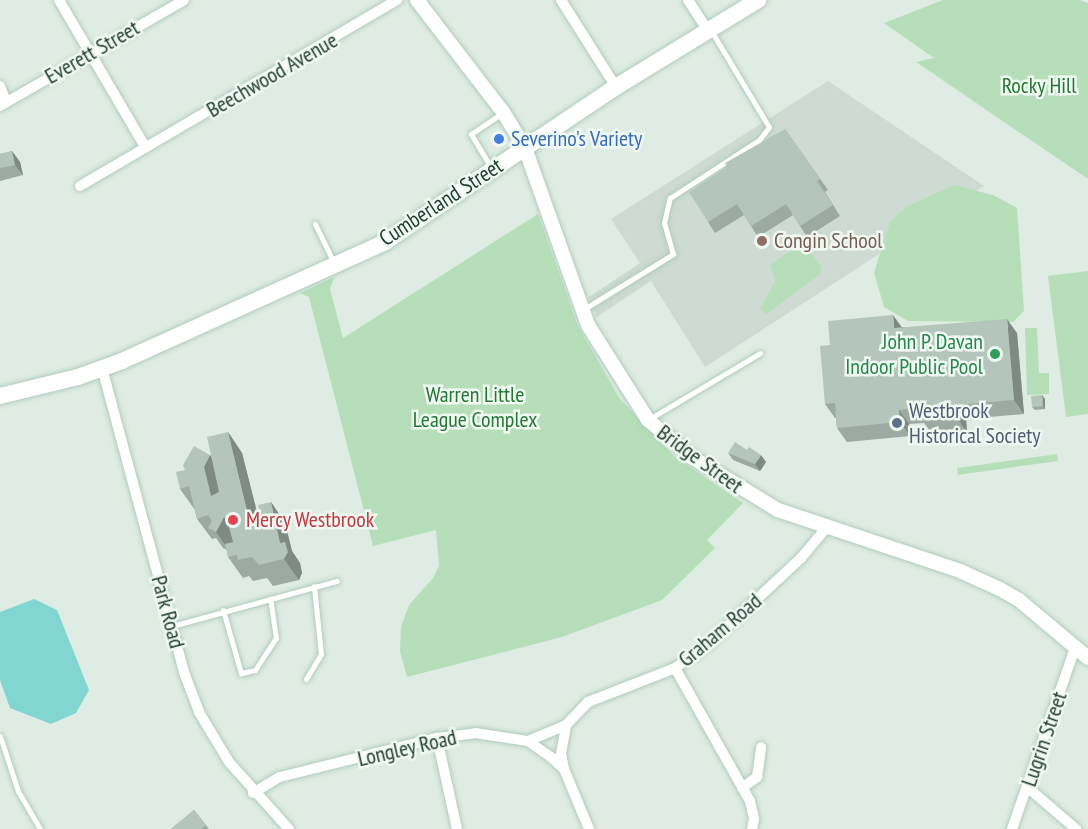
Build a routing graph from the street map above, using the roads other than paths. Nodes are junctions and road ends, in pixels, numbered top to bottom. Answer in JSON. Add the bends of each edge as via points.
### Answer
{"nodes":[{"id":1,"x":59,"y":0,"type":"edge"},
{"id":2,"x":184,"y":0,"type":"edge"},
{"id":3,"x":397,"y":0,"type":"edge"},
{"id":4,"x":417,"y":0,"type":"edge"},
{"id":5,"x":561,"y":0,"type":"edge"},
{"id":6,"x":688,"y":0,"type":"edge"},
{"id":7,"x":758,"y":0,"type":"edge"},
{"id":8,"x":709,"y":31,"type":"junction"},
{"id":9,"x":90,"y":53,"type":"junction"},
{"id":10,"x":0,"y":87,"type":"edge"},
{"id":11,"x":616,"y":87,"type":"junction"},
{"id":12,"x":3,"y":104,"type":"edge"},
{"id":13,"x":503,"y":112,"type":"junction"},
{"id":14,"x":144,"y":145,"type":"junction"},
{"id":15,"x":525,"y":148,"type":"junction"},
{"id":16,"x":493,"y":169,"type":"junction"},
{"id":17,"x":80,"y":186,"type":"dead end"},
{"id":18,"x":315,"y":224,"type":"dead end"},
{"id":19,"x":334,"y":264,"type":"junction"},
{"id":20,"x":582,"y":310,"type":"junction"},
{"id":21,"x":760,"y":353,"type":"dead end"},
{"id":22,"x":102,"y":368,"type":"junction"},
{"id":23,"x":0,"y":396,"type":"edge"},
{"id":24,"x":648,"y":420,"type":"junction"},
{"id":25,"x":826,"y":528,"type":"junction"},
{"id":26,"x":337,"y":581,"type":"dead end"},
{"id":27,"x":314,"y":586,"type":"junction"},
{"id":28,"x":270,"y":598,"type":"junction"},
{"id":29,"x":223,"y":610,"type":"junction"},
{"id":30,"x":172,"y":626,"type":"junction"},
{"id":31,"x":1075,"y":648,"type":"junction"},
{"id":32,"x":1088,"y":658,"type":"edge"},
{"id":33,"x":675,"y":668,"type":"junction"},
{"id":34,"x":306,"y":679,"type":"dead end"},
{"id":35,"x":566,"y":725,"type":"junction"},
{"id":36,"x":0,"y":736,"type":"edge"},
{"id":37,"x":437,"y":738,"type":"junction"},
{"id":38,"x":528,"y":741,"type":"junction"},
{"id":39,"x":761,"y":747,"type":"dead end"},
{"id":40,"x":564,"y":769,"type":"junction"},
{"id":41,"x":1028,"y":787,"type":"junction"},
{"id":42,"x":742,"y":788,"type":"junction"},
{"id":43,"x":253,"y":793,"type":"junction"},
{"id":44,"x":40,"y":829,"type":"edge"},
{"id":45,"x":289,"y":829,"type":"edge"},
{"id":46,"x":457,"y":829,"type":"edge"},
{"id":47,"x":589,"y":829,"type":"edge"},
{"id":48,"x":752,"y":829,"type":"edge"},
{"id":49,"x":1012,"y":829,"type":"edge"},
{"id":50,"x":1076,"y":829,"type":"edge"}],
"edges":[{"from":1,"to":9,"type":"street"},
{"from":2,"to":9,"type":"street","name":"Everett Street"},
{"from":3,"to":14,"type":"street","name":"Beechwood Avenue","via":[[252,87]]},
{"from":4,"to":13,"type":"street","name":"Bridge Street"},
{"from":5,"to":11,"type":"street"},
{"from":6,"to":8,"type":"street"},
{"from":7,"to":8,"type":"main road","name":"Cumberland Street"},
{"from":8,"to":11,"type":"main road","name":"Cumberland Street"},
{"from":8,"to":20,"type":"lane","via":[[769,127],[759,140],[670,198],[664,223],[673,254]]},
{"from":9,"to":12,"type":"street","name":"Everett Street"},
{"from":9,"to":14,"type":"street"},
{"from":10,"to":12,"type":"street"},
{"from":11,"to":15,"type":"main road","name":"Cumberland Street"},
{"from":13,"to":15,"type":"street","name":"Bridge Street"},
{"from":13,"to":16,"type":"lane","via":[[471,134]]},
{"from":14,"to":17,"type":"street","name":"Beechwood Avenue"},
{"from":15,"to":16,"type":"main road","name":"Cumberland Street"},
{"from":15,"to":20,"type":"street","name":"Bridge Street"},
{"from":16,"to":19,"type":"main road","name":"Cumberland Street","via":[[400,233]]},
{"from":18,"to":19,"type":"lane"},
{"from":19,"to":22,"type":"main road","name":"Cumberland Street"},
{"from":20,"to":24,"type":"street","name":"Bridge Street","via":[[611,367]]},
{"from":21,"to":24,"type":"lane"},
{"from":22,"to":23,"type":"main road","name":"Cumberland Street"},
{"from":22,"to":30,"type":"street","name":"Park Road"},
{"from":24,"to":25,"type":"street","name":"Bridge Street","via":[[677,447],[738,489]]},
{"from":25,"to":31,"type":"street","name":"Bridge Street","via":[[960,571],[993,586],[1019,600]]},
{"from":25,"to":33,"type":"street","name":"Graham Road","via":[[801,558],[731,625]]},
{"from":26,"to":27,"type":"lane"},
{"from":27,"to":28,"type":"lane"},
{"from":27,"to":34,"type":"lane","via":[[321,654]]},
{"from":28,"to":29,"type":"lane"},
{"from":28,"to":29,"type":"lane","via":[[276,638],[255,670],[241,673]]},
{"from":29,"to":30,"type":"lane"},
{"from":30,"to":43,"type":"street","name":"Park Road","via":[[199,711],[216,743]]},
{"from":31,"to":32,"type":"street","name":"Bridge Street"},
{"from":31,"to":41,"type":"street","name":"Lugrin Street"},
{"from":33,"to":35,"type":"street","name":"Graham Road","via":[[588,702]]},
{"from":33,"to":42,"type":"street"},
{"from":35,"to":38,"type":"street","name":"Graham Road"},
{"from":35,"to":40,"type":"street","via":[[562,744]]},
{"from":36,"to":44,"type":"lane","via":[[18,791]]},
{"from":37,"to":38,"type":"street","name":"Longley Road","via":[[475,733]]},
{"from":37,"to":43,"type":"street","name":"Longley Road","via":[[280,777]]},
{"from":37,"to":46,"type":"street"},
{"from":38,"to":40,"type":"street","name":"Longley Road"},
{"from":39,"to":42,"type":"street","via":[[757,777]]},
{"from":40,"to":47,"type":"street","name":"Longley Road"},
{"from":41,"to":49,"type":"street","name":"Lugrin Street"},
{"from":41,"to":50,"type":"street"},
{"from":42,"to":48,"type":"street","via":[[753,810]]},
{"from":43,"to":45,"type":"street","name":"Park Road"}]}
